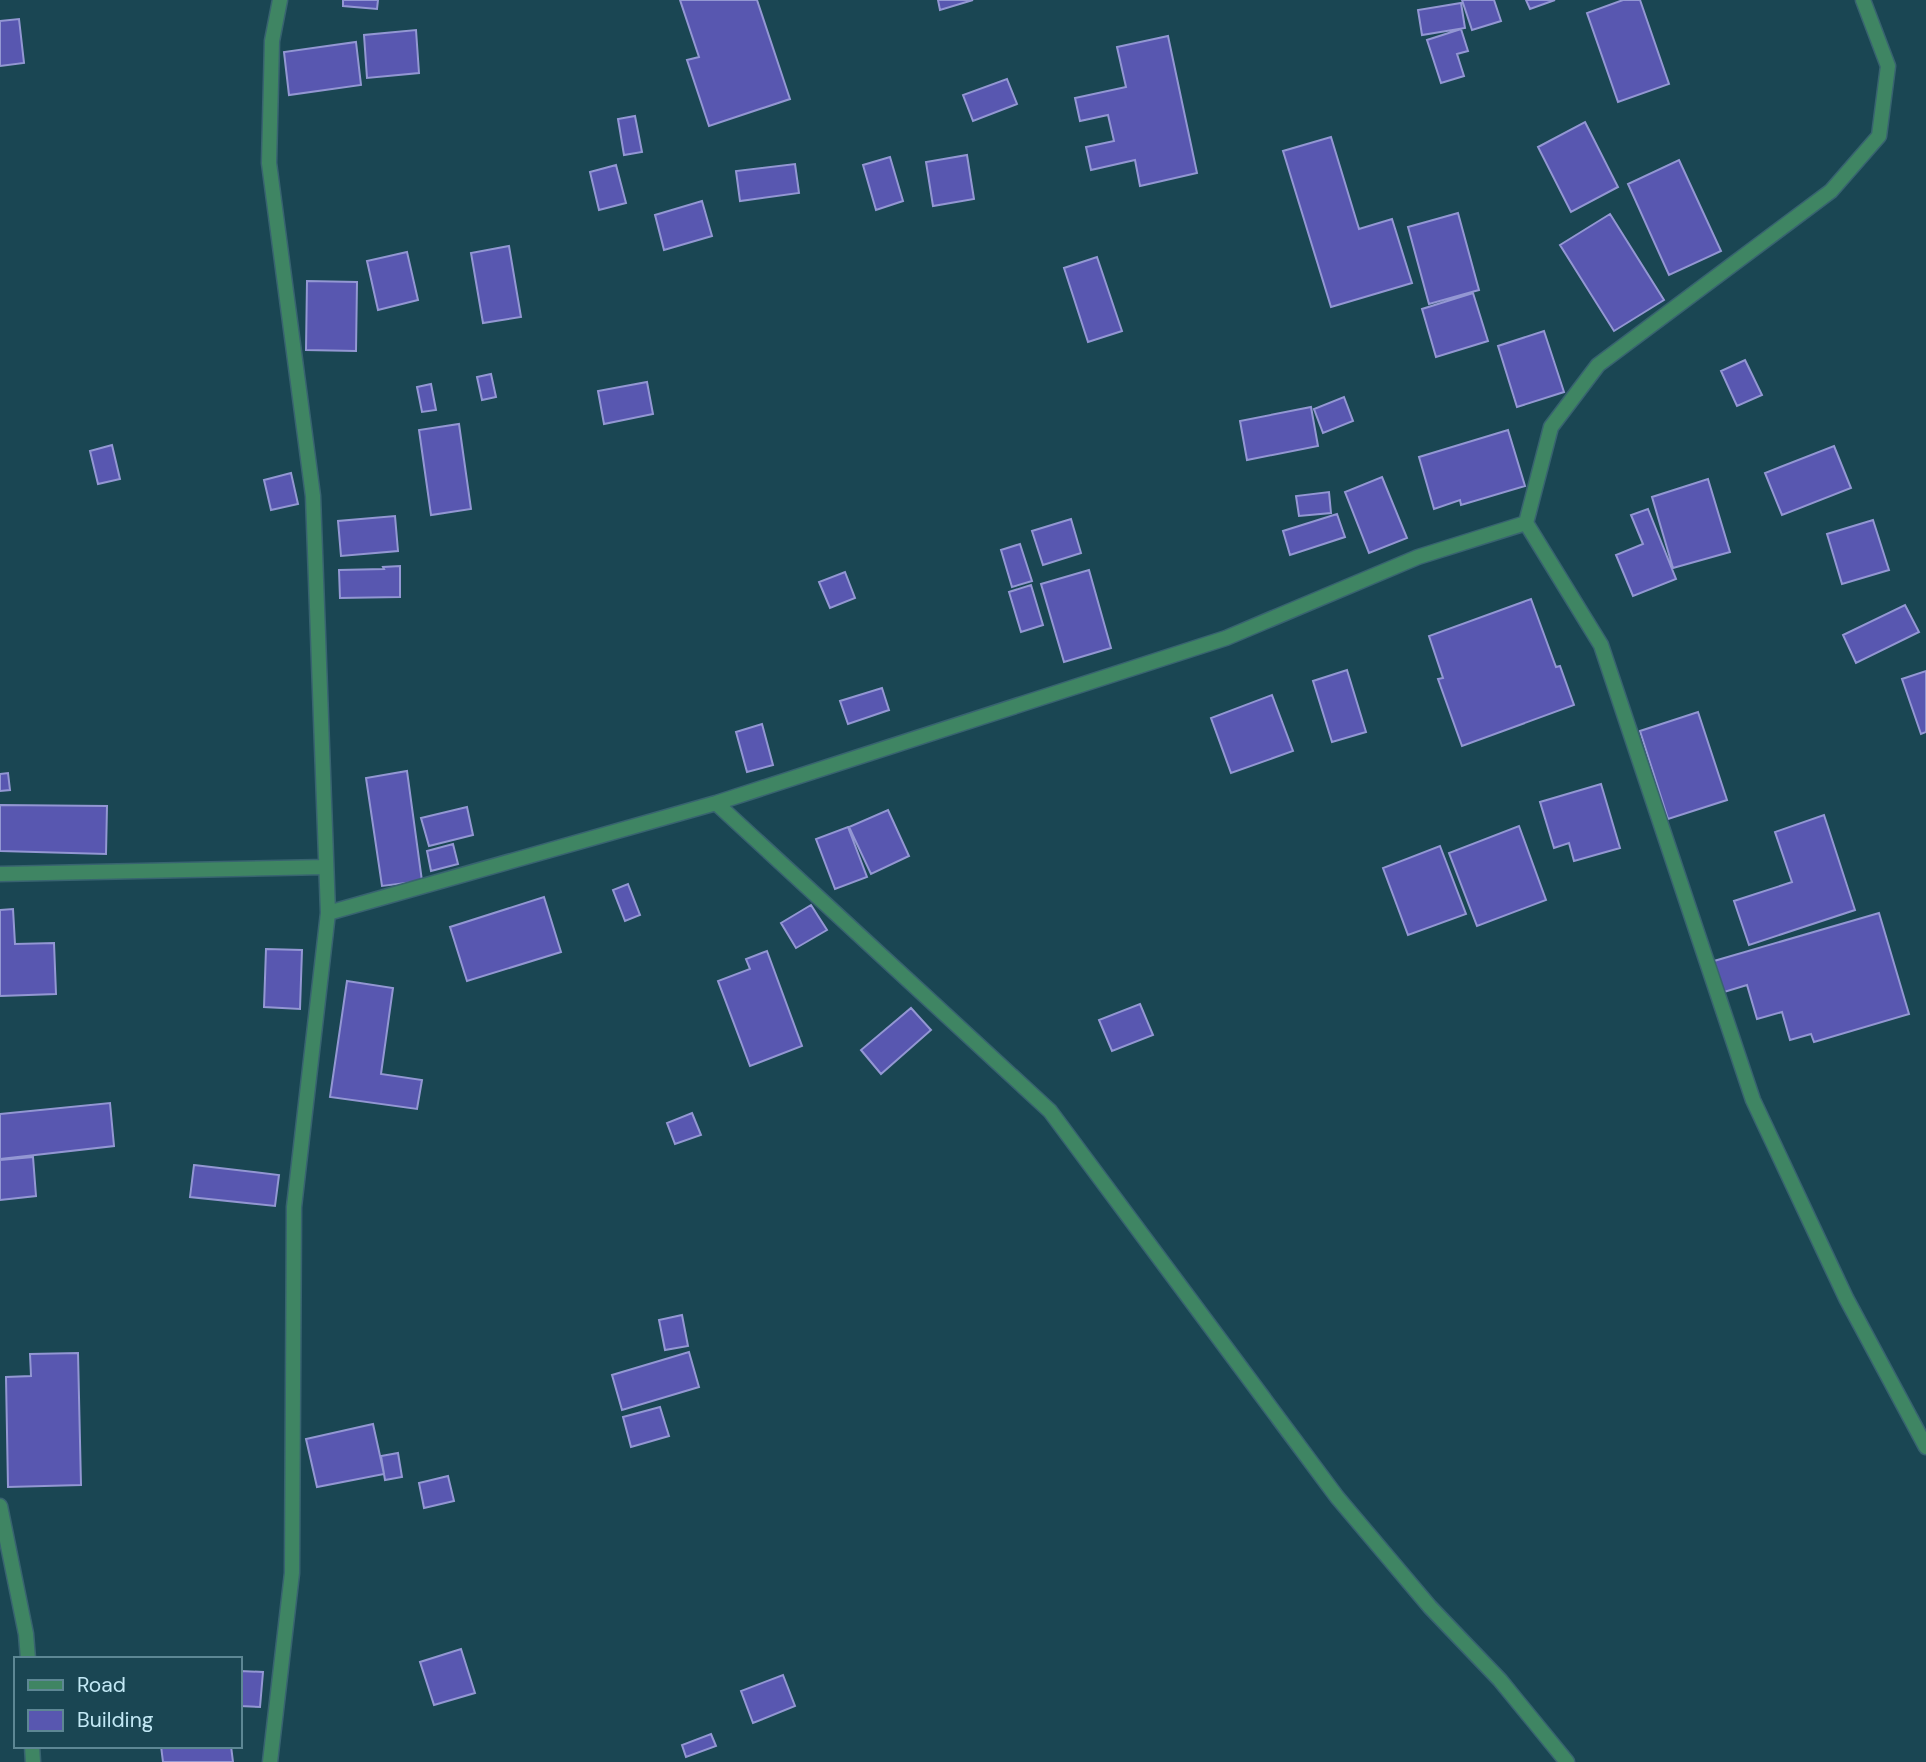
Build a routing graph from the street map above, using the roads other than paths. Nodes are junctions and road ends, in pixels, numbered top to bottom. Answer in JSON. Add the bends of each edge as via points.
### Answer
{"nodes":[{"id":1,"x":280,"y":0,"type":"edge"},
{"id":2,"x":1863,"y":0,"type":"edge"},
{"id":3,"x":1526,"y":523,"type":"junction"},
{"id":4,"x":716,"y":803,"type":"junction"},
{"id":5,"x":325,"y":867,"type":"junction"},
{"id":6,"x":0,"y":874,"type":"edge"},
{"id":7,"x":328,"y":912,"type":"junction"},
{"id":8,"x":1926,"y":1447,"type":"edge"},
{"id":9,"x":0,"y":1506,"type":"edge"},
{"id":10,"x":28,"y":1657,"type":"edge"},
{"id":11,"x":270,"y":1762,"type":"edge"},
{"id":12,"x":1567,"y":1762,"type":"edge"}],
"edges":[{"from":1,"to":5,"type":"street","via":[[272,41],[269,163],[313,496]]},
{"from":2,"to":3,"type":"street","via":[[1888,66],[1879,136],[1831,191],[1598,365],[1551,427]]},
{"from":3,"to":4,"type":"street","via":[[1418,556],[1226,638]]},
{"from":3,"to":8,"type":"street","via":[[1601,645],[1753,1100],[1846,1298]]},
{"from":4,"to":7,"type":"street"},
{"from":4,"to":12,"type":"street","via":[[1050,1111],[1337,1497]]},
{"from":5,"to":6,"type":"street"},
{"from":5,"to":7,"type":"street"},
{"from":7,"to":11,"type":"street","via":[[294,1207],[292,1573]]},
{"from":9,"to":10,"type":"street"}]}
